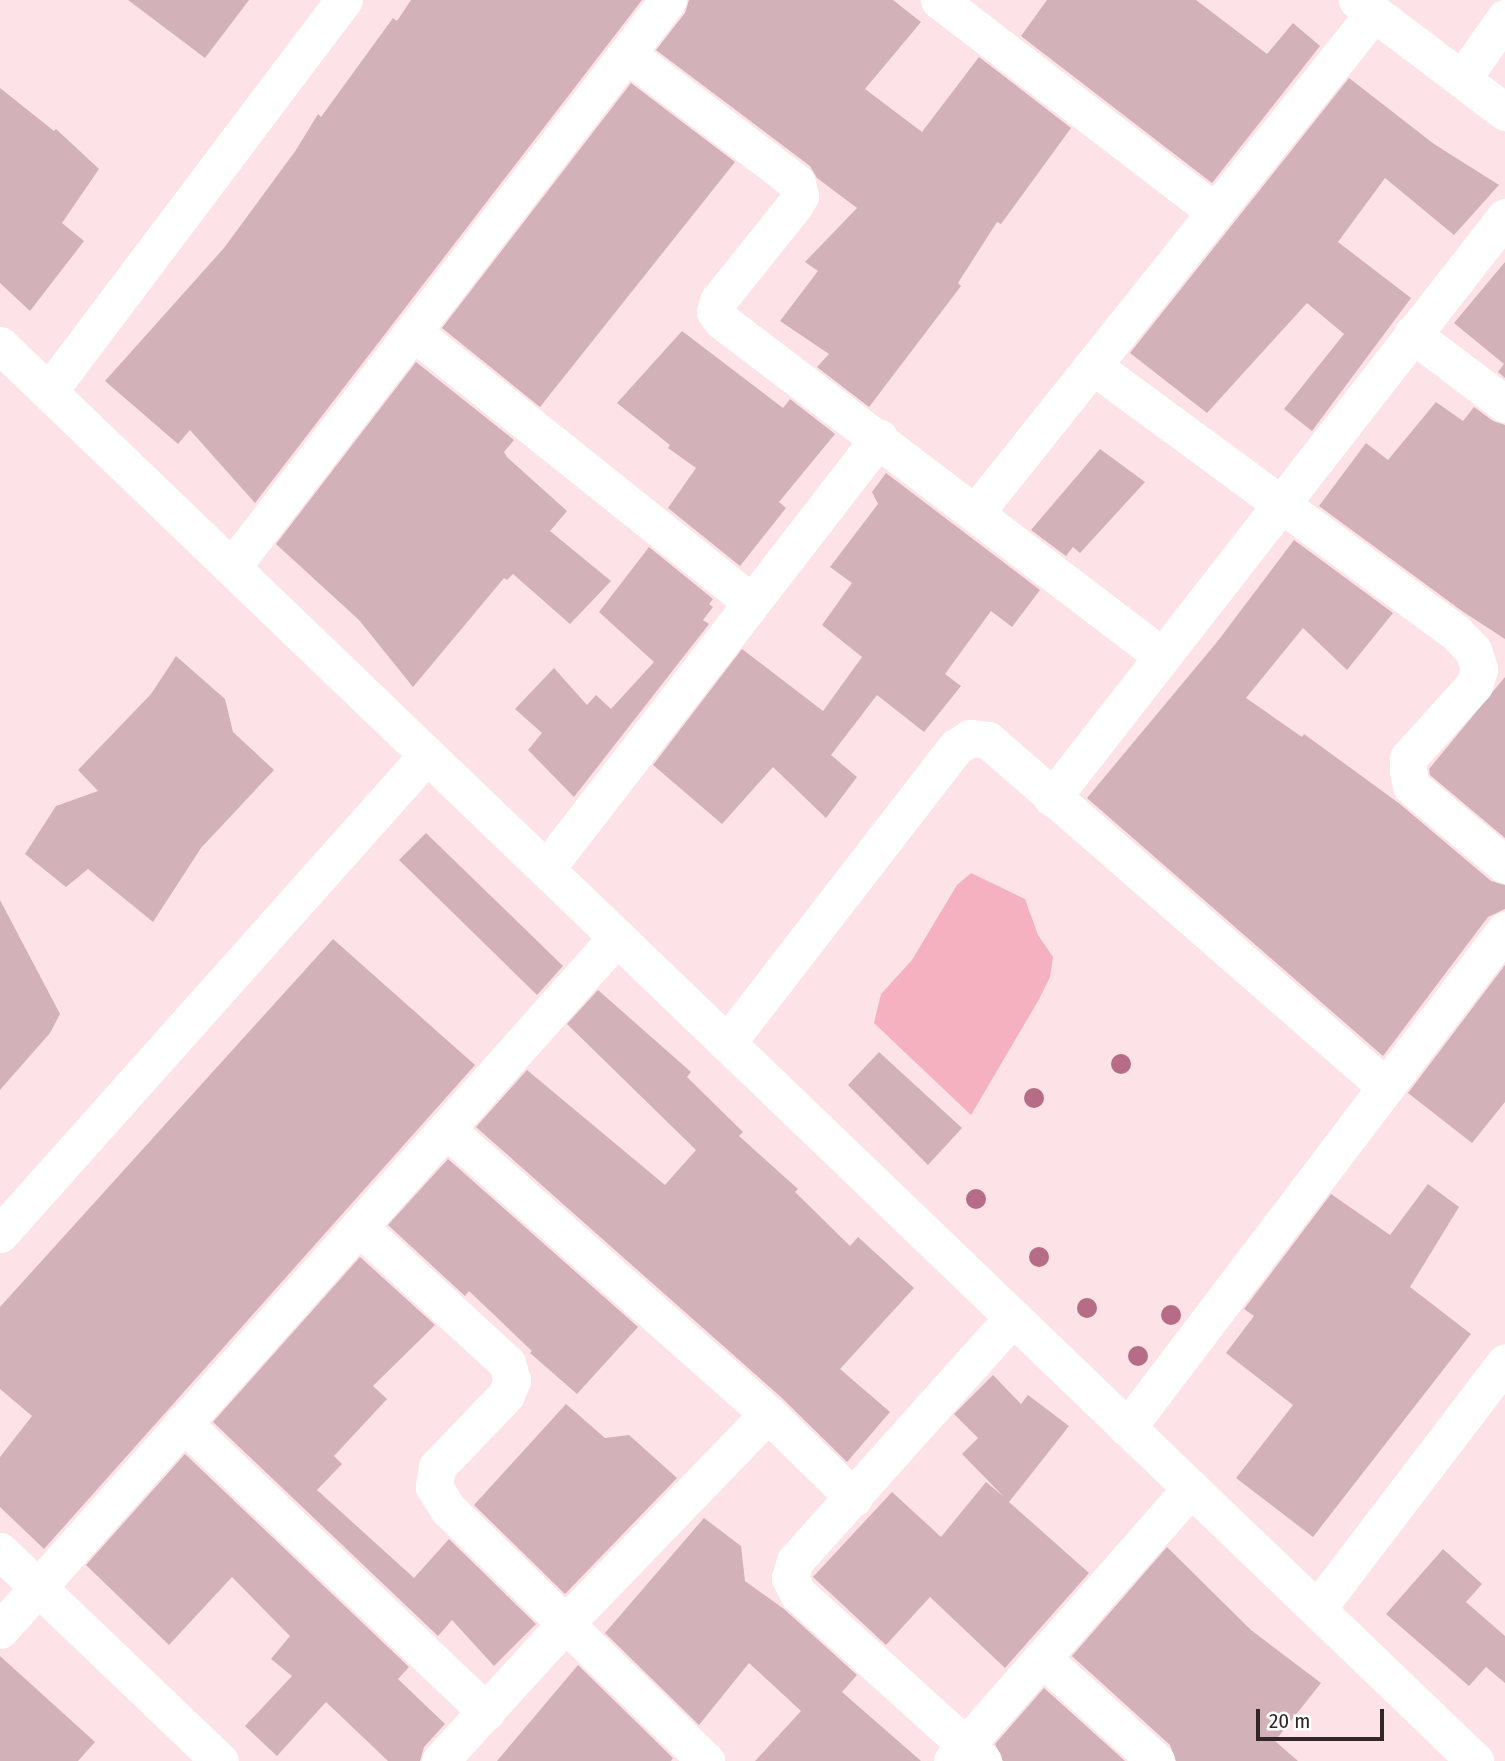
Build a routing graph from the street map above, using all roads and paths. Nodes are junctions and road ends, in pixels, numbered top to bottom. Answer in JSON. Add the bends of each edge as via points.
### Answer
{"nodes":[{"id":1,"x":344,"y":0,"type":"edge"},
{"id":2,"x":668,"y":0,"type":"edge"},
{"id":3,"x":939,"y":0,"type":"edge"},
{"id":4,"x":1366,"y":6,"type":"edge"},
{"id":5,"x":1505,"y":18,"type":"edge"},
{"id":6,"x":627,"y":54,"type":"junction"},
{"id":7,"x":1462,"y":79,"type":"junction"},
{"id":8,"x":1505,"y":111,"type":"edge"},
{"id":9,"x":1215,"y":212,"type":"junction"},
{"id":10,"x":1505,"y":217,"type":"edge"},
{"id":11,"x":413,"y":332,"type":"junction"},
{"id":12,"x":1412,"y":334,"type":"junction"},
{"id":13,"x":0,"y":345,"type":"edge"},
{"id":14,"x":1093,"y":366,"type":"junction"},
{"id":15,"x":49,"y":391,"type":"junction"},
{"id":16,"x":1505,"y":404,"type":"edge"},
{"id":17,"x":879,"y":438,"type":"junction"},
{"id":18,"x":1280,"y":507,"type":"junction"},
{"id":19,"x":975,"y":513,"type":"junction"},
{"id":20,"x":232,"y":567,"type":"junction"},
{"id":21,"x":751,"y":602,"type":"junction"},
{"id":22,"x":1162,"y":656,"type":"junction"},
{"id":23,"x":427,"y":755,"type":"junction"},
{"id":24,"x":1052,"y":798,"type":"junction"},
{"id":25,"x":1505,"y":865,"type":"edge"},
{"id":26,"x":545,"y":869,"type":"junction"},
{"id":27,"x":1505,"y":930,"type":"edge"},
{"id":28,"x":617,"y":937,"type":"junction"},
{"id":29,"x":727,"y":1043,"type":"junction"},
{"id":30,"x":1386,"y":1087,"type":"junction"},
{"id":31,"x":447,"y":1130,"type":"junction"},
{"id":32,"x":360,"y":1228,"type":"junction"},
{"id":33,"x":0,"y":1234,"type":"edge"},
{"id":34,"x":1013,"y":1317,"type":"junction"},
{"id":35,"x":1505,"y":1362,"type":"edge"},
{"id":36,"x":768,"y":1414,"type":"junction"},
{"id":37,"x":183,"y":1423,"type":"junction"},
{"id":38,"x":1126,"y":1429,"type":"junction"},
{"id":39,"x":1191,"y":1488,"type":"junction"},
{"id":40,"x":854,"y":1497,"type":"junction"},
{"id":41,"x":0,"y":1550,"type":"edge"},
{"id":42,"x":38,"y":1587,"type":"junction"},
{"id":43,"x":1317,"y":1609,"type":"junction"},
{"id":44,"x":564,"y":1625,"type":"junction"},
{"id":45,"x":0,"y":1630,"type":"edge"},
{"id":46,"x":1042,"y":1658,"type":"junction"},
{"id":47,"x":487,"y":1712,"type":"junction"},
{"id":48,"x":967,"y":1756,"type":"edge"},
{"id":49,"x":220,"y":1761,"type":"edge"},
{"id":50,"x":440,"y":1761,"type":"edge"},
{"id":51,"x":706,"y":1761,"type":"edge"},
{"id":52,"x":1156,"y":1761,"type":"edge"},
{"id":53,"x":1475,"y":1761,"type":"edge"}],
"edges":[{"from":1,"to":15,"type":"street"},
{"from":2,"to":6,"type":"street"},
{"from":3,"to":9,"type":"street"},
{"from":4,"to":7,"type":"street"},
{"from":4,"to":9,"type":"street"},
{"from":5,"to":7,"type":"street"},
{"from":6,"to":11,"type":"street"},
{"from":6,"to":17,"type":"street","via":[[797,183],[800,196],[794,206],[715,312]]},
{"from":7,"to":8,"type":"street"},
{"from":9,"to":14,"type":"street"},
{"from":10,"to":12,"type":"street"},
{"from":11,"to":20,"type":"street"},
{"from":11,"to":21,"type":"street"},
{"from":12,"to":16,"type":"street"},
{"from":12,"to":18,"type":"street"},
{"from":13,"to":15,"type":"street"},
{"from":14,"to":18,"type":"street"},
{"from":14,"to":19,"type":"street"},
{"from":15,"to":20,"type":"street"},
{"from":17,"to":19,"type":"street"},
{"from":17,"to":21,"type":"street"},
{"from":18,"to":22,"type":"street"},
{"from":18,"to":25,"type":"street","via":[[1456,633],[1473,650],[1479,669],[1474,685],[1408,758],[1408,771],[1412,786]]},
{"from":19,"to":22,"type":"street"},
{"from":20,"to":23,"type":"street"},
{"from":21,"to":26,"type":"street"},
{"from":22,"to":24,"type":"street"},
{"from":23,"to":26,"type":"street"},
{"from":23,"to":33,"type":"street"},
{"from":24,"to":29,"type":"street","via":[[988,740],[970,738],[956,747]]},
{"from":24,"to":30,"type":"street"},
{"from":26,"to":28,"type":"street"},
{"from":27,"to":30,"type":"street"},
{"from":28,"to":29,"type":"street"},
{"from":28,"to":31,"type":"street"},
{"from":29,"to":34,"type":"street"},
{"from":30,"to":38,"type":"street"},
{"from":31,"to":32,"type":"street"},
{"from":31,"to":36,"type":"street"},
{"from":32,"to":37,"type":"street"},
{"from":32,"to":44,"type":"street","via":[[507,1363],[512,1380],[506,1395],[437,1467],[434,1487],[448,1509]]},
{"from":34,"to":38,"type":"street"},
{"from":34,"to":40,"type":"street"},
{"from":35,"to":43,"type":"street"},
{"from":36,"to":40,"type":"street"},
{"from":36,"to":44,"type":"street"},
{"from":37,"to":42,"type":"street"},
{"from":37,"to":47,"type":"street"},
{"from":38,"to":39,"type":"street"},
{"from":39,"to":43,"type":"street"},
{"from":39,"to":46,"type":"street"},
{"from":40,"to":48,"type":"street","via":[[795,1561],[790,1578],[798,1594]]},
{"from":41,"to":42,"type":"street"},
{"from":42,"to":45,"type":"street"},
{"from":42,"to":49,"type":"street"},
{"from":43,"to":53,"type":"street"},
{"from":44,"to":47,"type":"street"},
{"from":44,"to":51,"type":"street"},
{"from":46,"to":48,"type":"street"},
{"from":46,"to":52,"type":"street"},
{"from":47,"to":50,"type":"street"}]}
